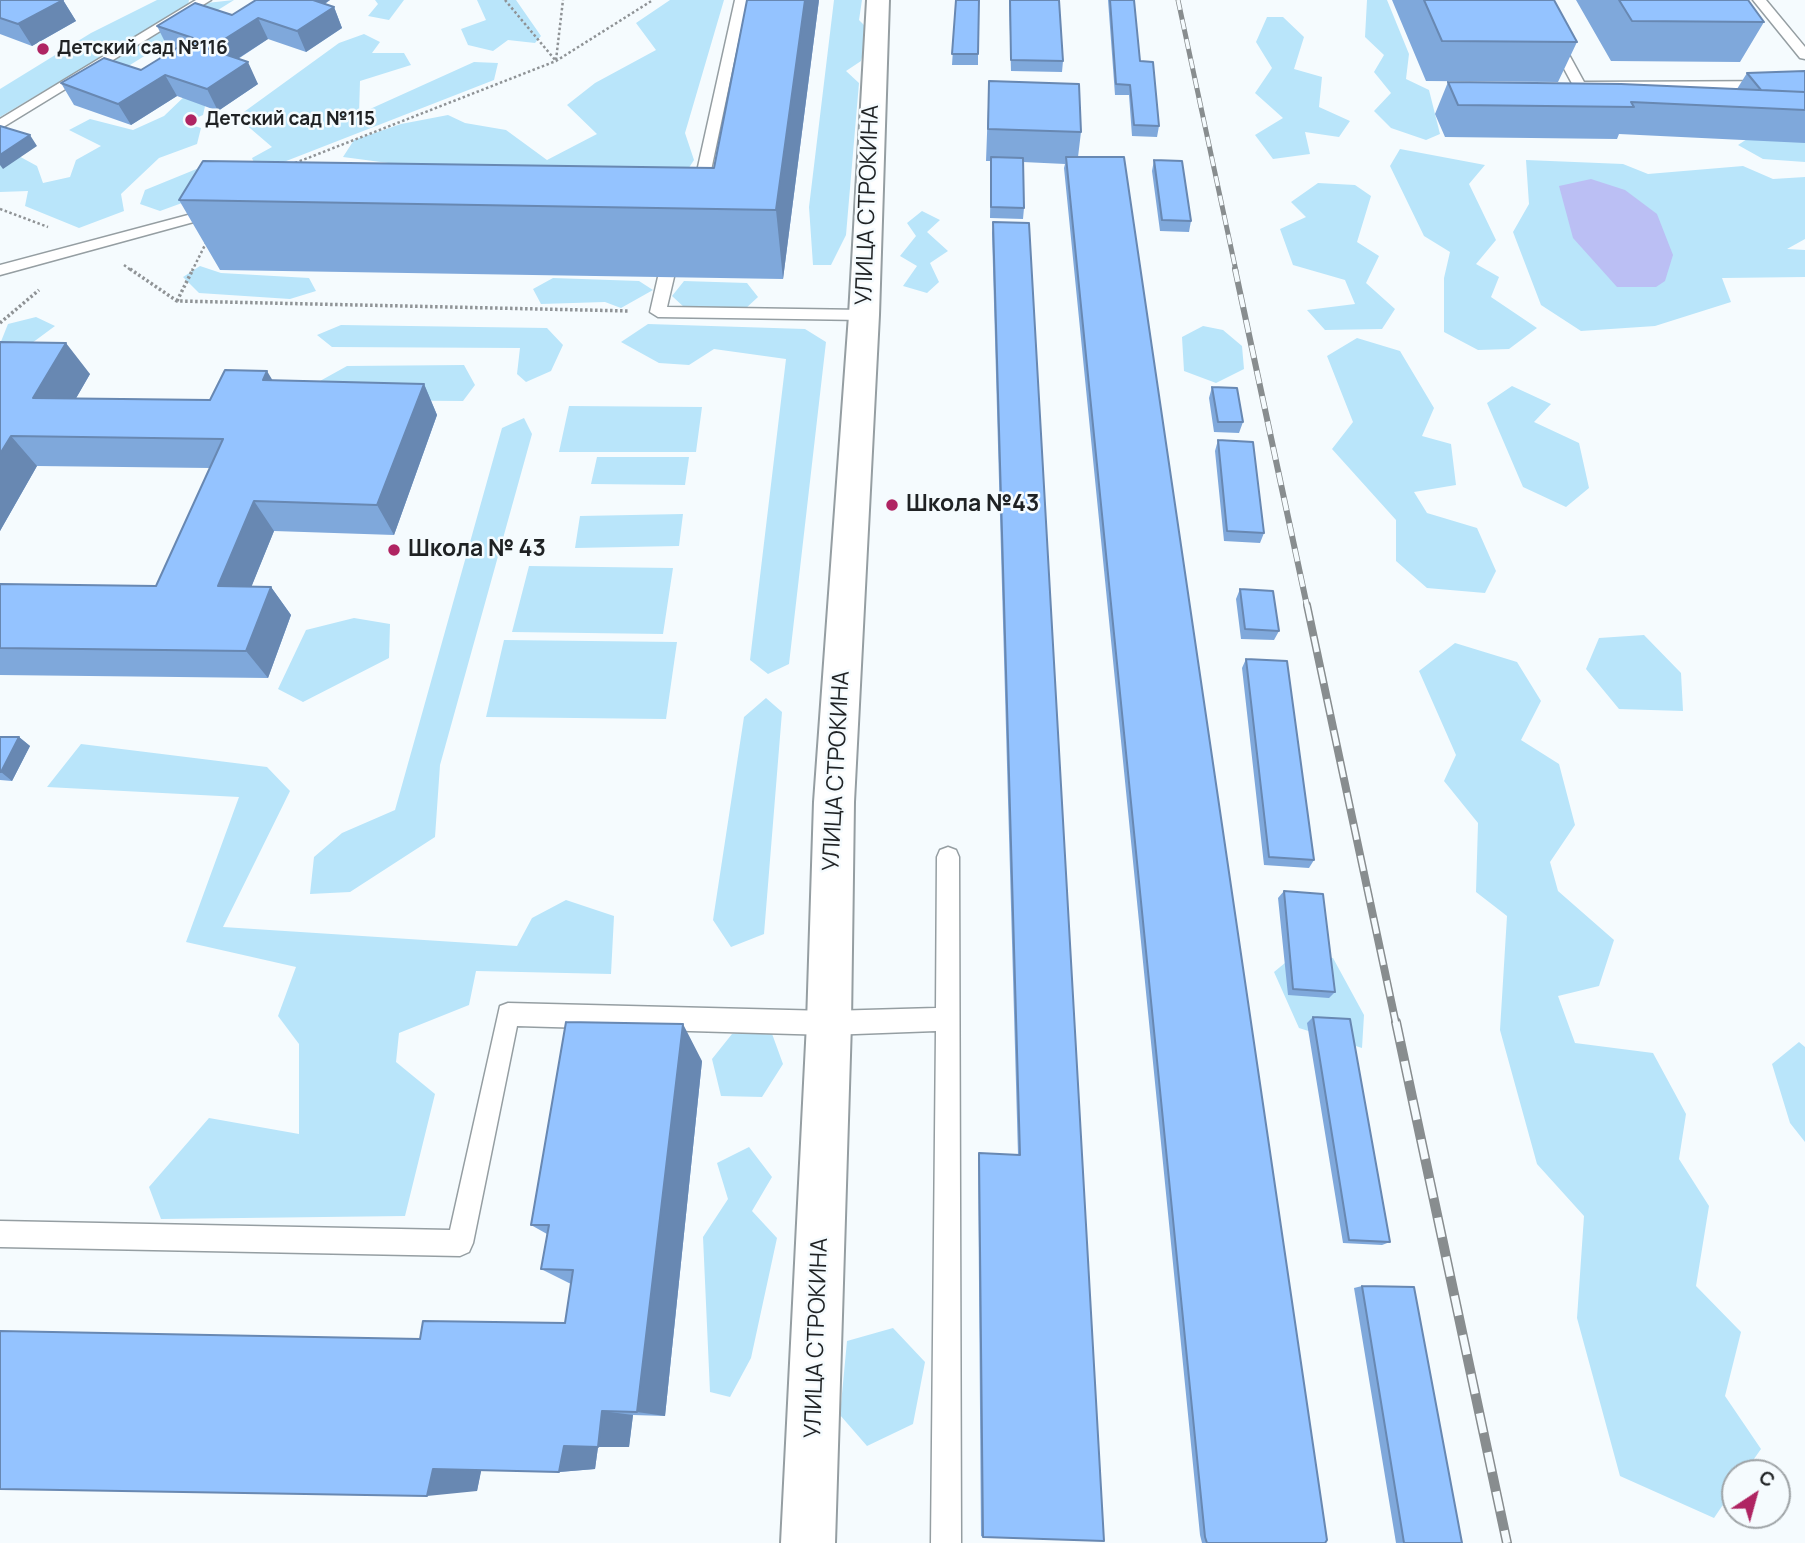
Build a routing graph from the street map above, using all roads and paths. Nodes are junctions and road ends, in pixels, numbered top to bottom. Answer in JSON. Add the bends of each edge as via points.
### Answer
{"nodes":[{"id":1,"x":205,"y":0,"type":"edge"},
{"id":2,"x":505,"y":0,"type":"edge"},
{"id":3,"x":563,"y":0,"type":"edge"},
{"id":4,"x":653,"y":0,"type":"edge"},
{"id":5,"x":741,"y":0,"type":"edge"},
{"id":6,"x":878,"y":0,"type":"edge"},
{"id":7,"x":1534,"y":0,"type":"edge"},
{"id":8,"x":1759,"y":0,"type":"edge"},
{"id":9,"x":1805,"y":55,"type":"edge"},
{"id":10,"x":556,"y":61,"type":"junction"},
{"id":11,"x":1805,"y":85,"type":"edge"},
{"id":12,"x":0,"y":125,"type":"edge"},
{"id":13,"x":289,"y":165,"type":"edge"},
{"id":14,"x":244,"y":204,"type":"joint"},
{"id":15,"x":695,"y":214,"type":"edge"},
{"id":16,"x":0,"y":270,"type":"edge"},
{"id":17,"x":666,"y":277,"type":"edge"},
{"id":18,"x":658,"y":312,"type":"junction"},
{"id":19,"x":864,"y":315,"type":"junction"},
{"id":20,"x":948,"y":856,"type":"dead end"},
{"id":21,"x":948,"y":1019,"type":"junction"},
{"id":22,"x":829,"y":1023,"type":"junction"},
{"id":23,"x":0,"y":1234,"type":"edge"},
{"id":24,"x":808,"y":1543,"type":"edge"},
{"id":25,"x":946,"y":1543,"type":"edge"}],
"edges":[{"from":1,"to":12,"type":"lane"},
{"from":2,"to":10,"type":"path"},
{"from":3,"to":10,"type":"path"},
{"from":4,"to":10,"type":"path"},
{"from":5,"to":15,"type":"lane"},
{"from":6,"to":19,"type":"street","name":"УЛИЦА СТРОКИНА"},
{"from":7,"to":11,"type":"lane","via":[[1580,86]]},
{"from":8,"to":9,"type":"lane"},
{"from":10,"to":13,"type":"path"},
{"from":14,"to":16,"type":"lane"},
{"from":14,"to":18,"type":"path","via":[[212,232],[177,301]]},
{"from":17,"to":18,"type":"lane"},
{"from":18,"to":19,"type":"lane"},
{"from":19,"to":22,"type":"street","name":"УЛИЦА СТРОКИНА","via":[[834,802]]},
{"from":20,"to":21,"type":"lane"},
{"from":21,"to":22,"type":"lane"},
{"from":21,"to":25,"type":"lane"},
{"from":22,"to":23,"type":"lane","via":[[508,1014],[460,1242]]},
{"from":22,"to":24,"type":"street","name":"УЛИЦА СТРОКИНА"}]}
